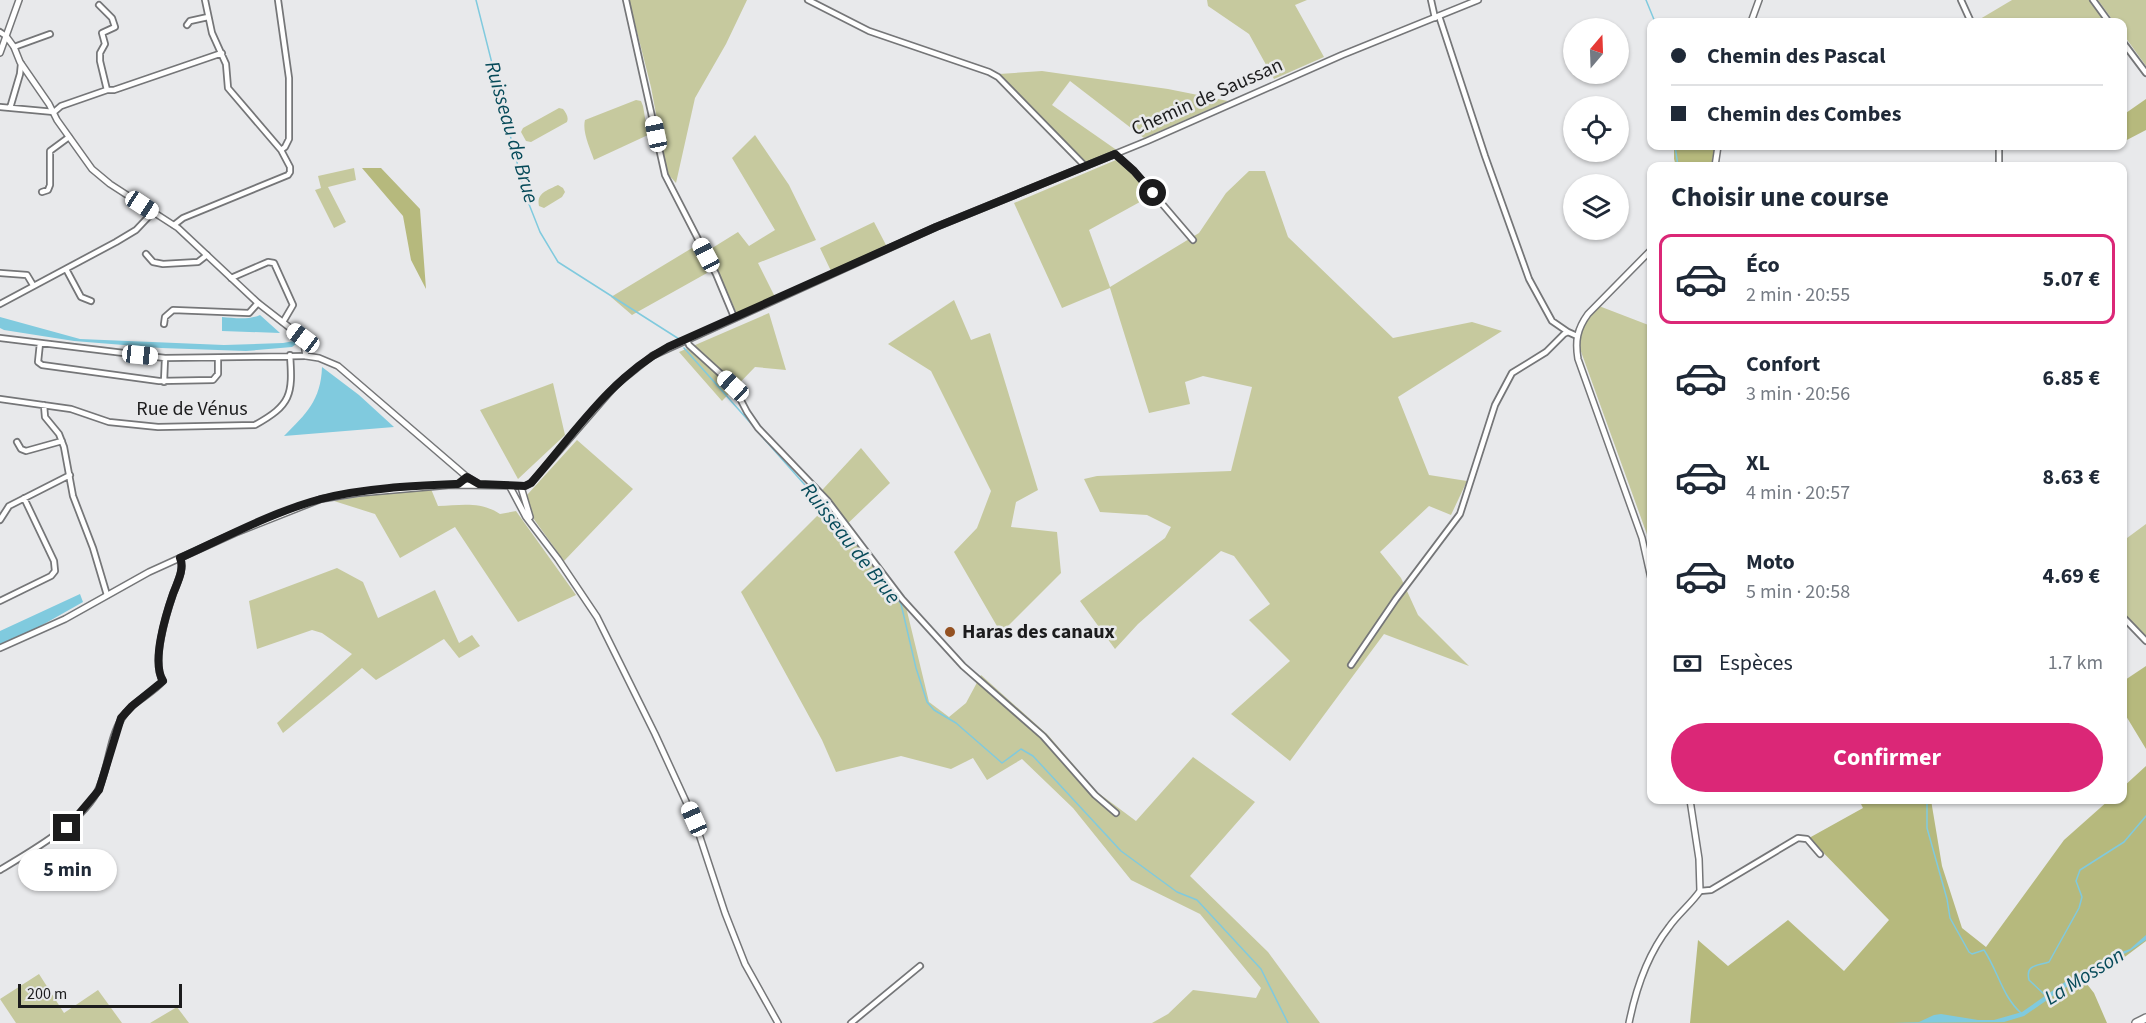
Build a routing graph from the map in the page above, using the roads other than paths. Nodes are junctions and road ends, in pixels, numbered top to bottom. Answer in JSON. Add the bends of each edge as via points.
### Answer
{"nodes":[{"id":1,"x":19,"y":0,"type":"edge"},
{"id":2,"x":205,"y":0,"type":"edge"},
{"id":3,"x":278,"y":0,"type":"edge"},
{"id":4,"x":626,"y":0,"type":"edge"},
{"id":5,"x":808,"y":0,"type":"edge"},
{"id":6,"x":1431,"y":0,"type":"edge"},
{"id":7,"x":1478,"y":0,"type":"edge"},
{"id":8,"x":1759,"y":0,"type":"edge"},
{"id":9,"x":1961,"y":0,"type":"edge"},
{"id":10,"x":2093,"y":0,"type":"edge"},
{"id":11,"x":99,"y":5,"type":"dead end"},
{"id":12,"x":208,"y":17,"type":"junction"},
{"id":13,"x":1437,"y":17,"type":"junction"},
{"id":14,"x":1752,"y":18,"type":"edge"},
{"id":15,"x":1969,"y":18,"type":"edge"},
{"id":16,"x":2106,"y":18,"type":"edge"},
{"id":17,"x":187,"y":25,"type":"dead end"},
{"id":18,"x":0,"y":32,"type":"edge"},
{"id":19,"x":50,"y":34,"type":"dead end"},
{"id":20,"x":6,"y":36,"type":"junction"},
{"id":21,"x":14,"y":47,"type":"junction"},
{"id":22,"x":2127,"y":48,"type":"edge"},
{"id":23,"x":0,"y":53,"type":"edge"},
{"id":24,"x":222,"y":53,"type":"junction"},
{"id":25,"x":20,"y":62,"type":"junction"},
{"id":26,"x":2146,"y":73,"type":"edge"},
{"id":27,"x":107,"y":90,"type":"junction"},
{"id":28,"x":0,"y":107,"type":"edge"},
{"id":29,"x":10,"y":108,"type":"junction"},
{"id":30,"x":54,"y":112,"type":"junction"},
{"id":31,"x":69,"y":137,"type":"junction"},
{"id":32,"x":281,"y":150,"type":"junction"},
{"id":33,"x":1115,"y":154,"type":"junction"},
{"id":34,"x":1085,"y":166,"type":"junction"},
{"id":35,"x":42,"y":192,"type":"dead end"},
{"id":36,"x":153,"y":212,"type":"junction"},
{"id":37,"x":174,"y":225,"type":"junction"},
{"id":38,"x":1194,"y":240,"type":"dead end"},
{"id":39,"x":146,"y":254,"type":"dead end"},
{"id":40,"x":1647,"y":254,"type":"edge"},
{"id":41,"x":207,"y":255,"type":"junction"},
{"id":42,"x":66,"y":269,"type":"junction"},
{"id":43,"x":0,"y":273,"type":"edge"},
{"id":44,"x":231,"y":278,"type":"junction"},
{"id":45,"x":33,"y":285,"type":"junction"},
{"id":46,"x":91,"y":301,"type":"dead end"},
{"id":47,"x":258,"y":303,"type":"junction"},
{"id":48,"x":0,"y":304,"type":"edge"},
{"id":49,"x":734,"y":317,"type":"junction"},
{"id":50,"x":283,"y":322,"type":"junction"},
{"id":51,"x":164,"y":324,"type":"dead end"},
{"id":52,"x":1568,"y":332,"type":"junction"},
{"id":53,"x":1577,"y":336,"type":"junction"},
{"id":54,"x":0,"y":338,"type":"edge"},
{"id":55,"x":687,"y":340,"type":"junction"},
{"id":56,"x":40,"y":343,"type":"junction"},
{"id":57,"x":290,"y":355,"type":"junction"},
{"id":58,"x":306,"y":356,"type":"junction"},
{"id":59,"x":165,"y":358,"type":"junction"},
{"id":60,"x":218,"y":358,"type":"junction"},
{"id":61,"x":164,"y":382,"type":"junction"},
{"id":62,"x":0,"y":399,"type":"edge"},
{"id":63,"x":44,"y":405,"type":"junction"},
{"id":64,"x":62,"y":441,"type":"junction"},
{"id":65,"x":17,"y":442,"type":"dead end"},
{"id":66,"x":70,"y":475,"type":"junction"},
{"id":67,"x":467,"y":477,"type":"junction"},
{"id":68,"x":476,"y":483,"type":"junction"},
{"id":69,"x":458,"y":484,"type":"junction"},
{"id":70,"x":510,"y":487,"type":"junction"},
{"id":71,"x":521,"y":487,"type":"junction"},
{"id":72,"x":24,"y":498,"type":"junction"},
{"id":73,"x":0,"y":520,"type":"edge"},
{"id":74,"x":538,"y":532,"type":"junction"},
{"id":75,"x":180,"y":558,"type":"junction"},
{"id":76,"x":1647,"y":560,"type":"edge"},
{"id":77,"x":107,"y":595,"type":"junction"},
{"id":78,"x":0,"y":601,"type":"edge"},
{"id":79,"x":2127,"y":621,"type":"edge"},
{"id":80,"x":2146,"y":641,"type":"edge"},
{"id":81,"x":0,"y":648,"type":"edge"},
{"id":82,"x":1351,"y":665,"type":"dead end"},
{"id":83,"x":1690,"y":804,"type":"edge"},
{"id":84,"x":1116,"y":813,"type":"dead end"},
{"id":85,"x":1820,"y":854,"type":"dead end"},
{"id":86,"x":0,"y":870,"type":"edge"},
{"id":87,"x":1700,"y":891,"type":"junction"},
{"id":88,"x":920,"y":966,"type":"dead end"},
{"id":89,"x":2146,"y":1018,"type":"edge"},
{"id":90,"x":778,"y":1023,"type":"edge"},
{"id":91,"x":851,"y":1023,"type":"edge"},
{"id":92,"x":1629,"y":1023,"type":"edge"},
{"id":93,"x":2136,"y":1023,"type":"edge"}],
"edges":[{"from":1,"to":20,"type":"street"},
{"from":2,"to":12,"type":"street"},
{"from":3,"to":32,"type":"street","via":[[289,78],[289,139]]},
{"from":4,"to":49,"type":"street","via":[[665,174]]},
{"from":5,"to":34,"type":"street","via":[[869,31],[998,77]]},
{"from":6,"to":13,"type":"street"},
{"from":7,"to":13,"type":"street","name":"Chemin de Saussan"},
{"from":8,"to":14,"type":"street"},
{"from":9,"to":15,"type":"street"},
{"from":10,"to":16,"type":"street"},
{"from":11,"to":27,"type":"street","via":[[115,27],[102,33],[105,44],[100,61]]},
{"from":12,"to":17,"type":"street"},
{"from":12,"to":24,"type":"street"},
{"from":13,"to":33,"type":"street","name":"Chemin de Saussan"},
{"from":13,"to":52,"type":"street","via":[[1529,279],[1552,321]]},
{"from":18,"to":20,"type":"street"},
{"from":19,"to":21,"type":"street"},
{"from":20,"to":21,"type":"street"},
{"from":20,"to":23,"type":"street"},
{"from":21,"to":25,"type":"street"},
{"from":22,"to":26,"type":"street"},
{"from":24,"to":27,"type":"street"},
{"from":24,"to":32,"type":"street","via":[[228,88]]},
{"from":25,"to":29,"type":"street"},
{"from":25,"to":30,"type":"street"},
{"from":27,"to":30,"type":"street"},
{"from":28,"to":29,"type":"street"},
{"from":29,"to":30,"type":"street"},
{"from":30,"to":31,"type":"street"},
{"from":31,"to":35,"type":"street","via":[[50,151],[50,185]]},
{"from":31,"to":36,"type":"street","via":[[100,176]]},
{"from":32,"to":37,"type":"street","via":[[290,167],[288,175]]},
{"from":33,"to":34,"type":"street","name":"Chemin de Saussan"},
{"from":33,"to":38,"type":"street"},
{"from":34,"to":49,"type":"street","name":"Chemin de Saussan"},
{"from":36,"to":37,"type":"street"},
{"from":36,"to":42,"type":"street","via":[[126,236]]},
{"from":37,"to":41,"type":"street"},
{"from":39,"to":41,"type":"street","via":[[153,262],[163,264],[198,262]]},
{"from":40,"to":53,"type":"street","via":[[1588,314]]},
{"from":41,"to":44,"type":"street"},
{"from":42,"to":45,"type":"street"},
{"from":42,"to":46,"type":"street","via":[[81,297]]},
{"from":43,"to":45,"type":"street","via":[[27,274]]},
{"from":44,"to":47,"type":"street"},
{"from":44,"to":50,"type":"street","via":[[274,263],[293,305]]},
{"from":45,"to":48,"type":"street"},
{"from":47,"to":50,"type":"street"},
{"from":47,"to":51,"type":"street","via":[[249,313],[173,310]]},
{"from":49,"to":55,"type":"street","name":"Chemin de Saussan"},
{"from":50,"to":58,"type":"street","via":[[303,338]]},
{"from":52,"to":53,"type":"street"},
{"from":52,"to":82,"type":"street","via":[[1546,352],[1512,373],[1495,405],[1460,514]]},
{"from":53,"to":76,"type":"street","via":[[1578,359]]},
{"from":54,"to":56,"type":"street"},
{"from":55,"to":71,"type":"street","name":"Chemin de Saussan","via":[[651,356],[616,385],[531,483]]},
{"from":55,"to":84,"type":"street","via":[[733,386],[758,428],[827,500],[902,600],[963,666],[1043,736]]},
{"from":56,"to":59,"type":"street"},
{"from":56,"to":61,"type":"street","via":[[38,362],[42,365]]},
{"from":57,"to":58,"type":"street"},
{"from":57,"to":60,"type":"street"},
{"from":57,"to":63,"type":"street","name":"Rue de Vénus","via":[[288,400],[255,425],[167,427],[109,422]]},
{"from":58,"to":67,"type":"street","via":[[338,366]]},
{"from":59,"to":60,"type":"street"},
{"from":59,"to":61,"type":"street"},
{"from":60,"to":61,"type":"street","via":[[218,374],[213,380]]},
{"from":62,"to":63,"type":"street"},
{"from":63,"to":64,"type":"street","via":[[45,417]]},
{"from":64,"to":65,"type":"street","via":[[26,451]]},
{"from":64,"to":66,"type":"street"},
{"from":66,"to":72,"type":"street"},
{"from":66,"to":77,"type":"street","via":[[77,509]]},
{"from":67,"to":68,"type":"street"},
{"from":67,"to":69,"type":"street"},
{"from":68,"to":69,"type":"street"},
{"from":68,"to":70,"type":"street"},
{"from":69,"to":75,"type":"street","via":[[321,499]]},
{"from":70,"to":71,"type":"street"},
{"from":70,"to":74,"type":"street"},
{"from":71,"to":74,"type":"street","via":[[527,512]]},
{"from":72,"to":73,"type":"street","via":[[6,508]]},
{"from":72,"to":78,"type":"street","via":[[56,571]]},
{"from":74,"to":90,"type":"street","via":[[597,616],[656,734],[694,819],[745,964]]},
{"from":75,"to":77,"type":"street"},
{"from":75,"to":86,"type":"street","via":[[182,567],[159,650],[158,666],[163,681],[121,718],[99,790],[82,811],[67,828]]},
{"from":77,"to":81,"type":"street"},
{"from":79,"to":80,"type":"street"},
{"from":83,"to":87,"type":"street"},
{"from":85,"to":87,"type":"street","via":[[1807,839],[1798,838],[1711,890]]},
{"from":87,"to":92,"type":"street","via":[[1655,945]]},
{"from":88,"to":91,"type":"street"},
{"from":89,"to":93,"type":"main road"}]}
